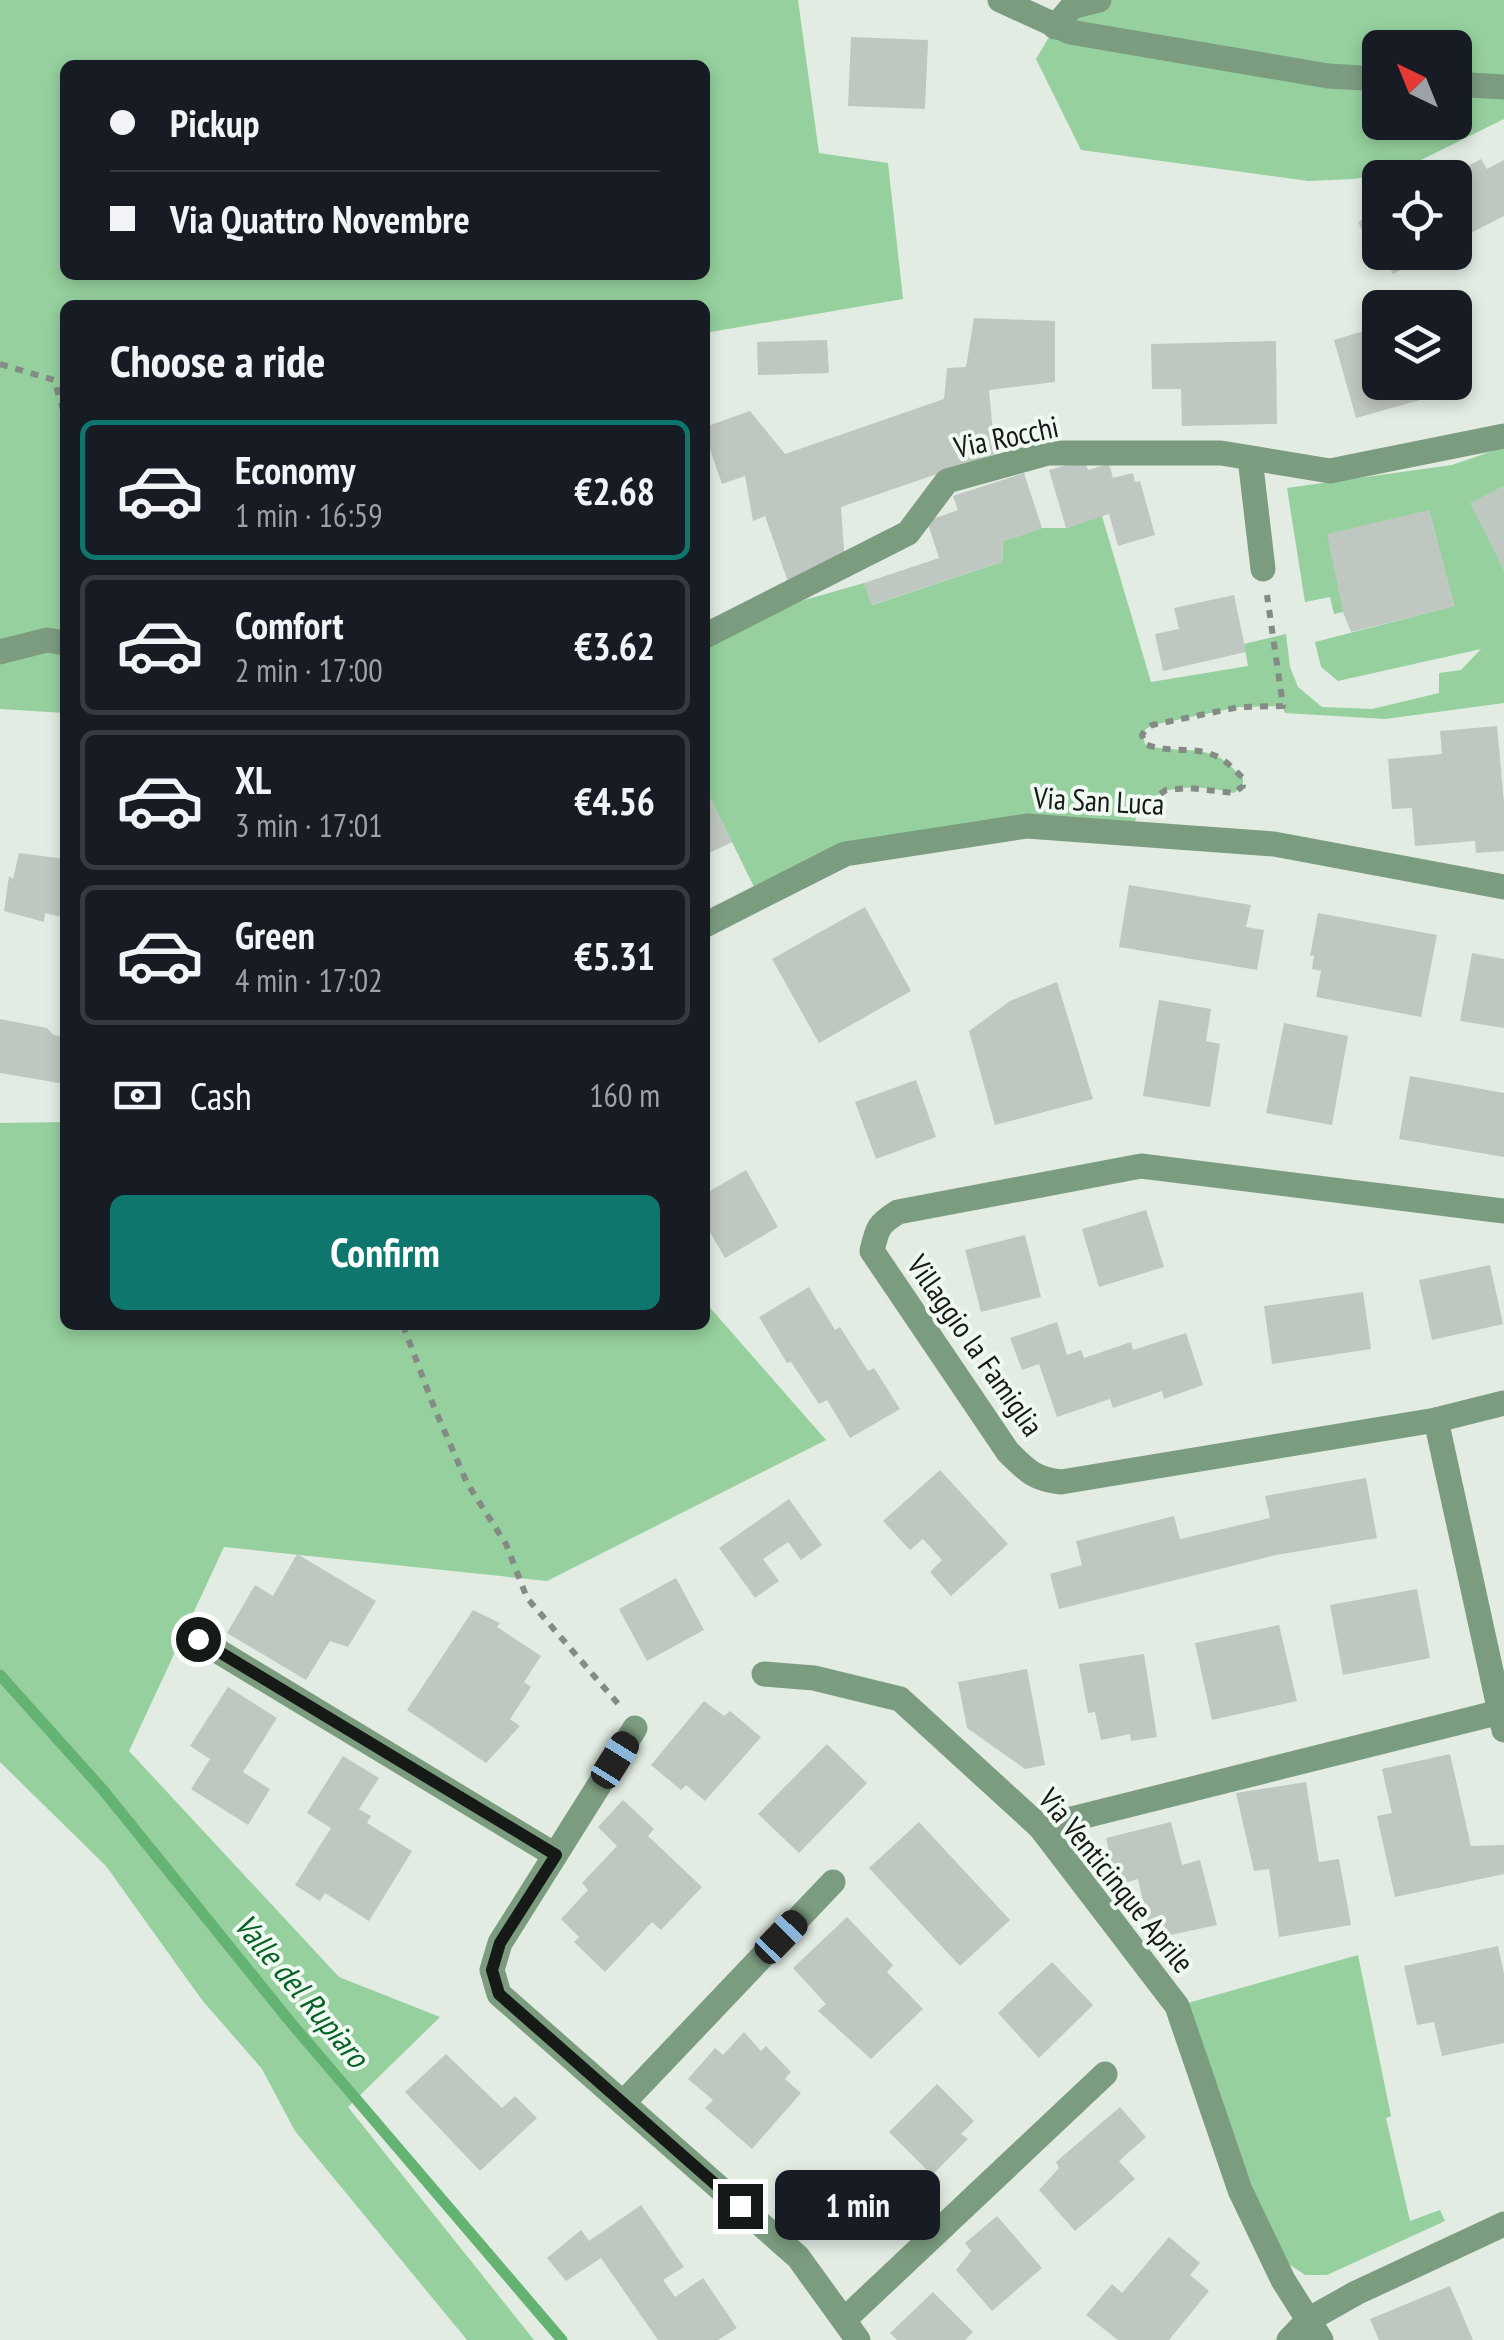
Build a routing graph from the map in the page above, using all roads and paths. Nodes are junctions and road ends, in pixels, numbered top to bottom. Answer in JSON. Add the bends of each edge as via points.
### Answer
{"nodes":[{"id":1,"x":1000,"y":0,"type":"edge"},
{"id":2,"x":1099,"y":0,"type":"edge"},
{"id":3,"x":1055,"y":27,"type":"junction"},
{"id":4,"x":1362,"y":78,"type":"edge"},
{"id":5,"x":1472,"y":85,"type":"edge"},
{"id":6,"x":1504,"y":87,"type":"edge"},
{"id":7,"x":0,"y":364,"type":"edge"},
{"id":8,"x":60,"y":400,"type":"edge"},
{"id":9,"x":1504,"y":436,"type":"edge"},
{"id":10,"x":1250,"y":458,"type":"junction"},
{"id":11,"x":1264,"y":569,"type":"joint"},
{"id":12,"x":710,"y":633,"type":"edge"},
{"id":13,"x":60,"y":642,"type":"edge"},
{"id":14,"x":0,"y":652,"type":"edge"},
{"id":15,"x":1150,"y":801,"type":"dead end"},
{"id":16,"x":1504,"y":887,"type":"edge"},
{"id":17,"x":710,"y":922,"type":"edge"},
{"id":18,"x":1504,"y":1211,"type":"edge"},
{"id":19,"x":405,"y":1330,"type":"edge"},
{"id":20,"x":1504,"y":1403,"type":"edge"},
{"id":21,"x":1436,"y":1420,"type":"junction"},
{"id":22,"x":198,"y":1639,"type":"dead end"},
{"id":23,"x":764,"y":1674,"type":"dead end"},
{"id":24,"x":1502,"y":1721,"type":"edge"},
{"id":25,"x":635,"y":1728,"type":"joint"},
{"id":26,"x":1040,"y":1827,"type":"junction"},
{"id":27,"x":556,"y":1855,"type":"junction"},
{"id":28,"x":833,"y":1882,"type":"dead end"},
{"id":29,"x":1105,"y":2074,"type":"dead end"},
{"id":30,"x":623,"y":2103,"type":"junction"},
{"id":31,"x":1504,"y":2224,"type":"edge"},
{"id":32,"x":851,"y":2330,"type":"edge"},
{"id":33,"x":1314,"y":2330,"type":"edge"},
{"id":34,"x":1289,"y":2340,"type":"edge"}],
"edges":[{"from":1,"to":3,"type":"street"},
{"from":2,"to":3,"type":"street","via":[[1072,6]]},
{"from":3,"to":4,"type":"street"},
{"from":5,"to":6,"type":"street"},
{"from":7,"to":8,"type":"path","via":[[54,380]]},
{"from":9,"to":10,"type":"street","name":"Via Rocchi","via":[[1330,471]]},
{"from":10,"to":11,"type":"street"},
{"from":10,"to":12,"type":"street","name":"Via Rocchi","via":[[1048,454],[948,481],[908,534]]},
{"from":11,"to":15,"type":"path","via":[[1283,706],[1239,706],[1146,729],[1145,744],[1219,757],[1243,778],[1234,793],[1166,790]]},
{"from":13,"to":14,"type":"street"},
{"from":16,"to":17,"type":"street","name":"Via San Luca","via":[[1274,844],[1028,826],[845,854]]},
{"from":18,"to":21,"type":"street","name":"Villaggio la Famiglia","via":[[1141,1166],[898,1212],[876,1229],[872,1251],[1008,1452],[1040,1480],[1062,1482]]},
{"from":19,"to":25,"type":"path","via":[[467,1484],[506,1544],[527,1598]]},
{"from":20,"to":21,"type":"street","name":"Villaggio la Famiglia"},
{"from":21,"to":24,"type":"street"},
{"from":22,"to":27,"type":"street"},
{"from":23,"to":26,"type":"street","name":"Via Venticinque Aprile","via":[[814,1678],[900,1699]]},
{"from":24,"to":26,"type":"street"},
{"from":25,"to":27,"type":"street"},
{"from":26,"to":33,"type":"street","name":"Via Venticinque Aprile","via":[[1177,2006],[1240,2190]]},
{"from":27,"to":30,"type":"street","via":[[500,1943],[492,1970],[499,1994]]},
{"from":28,"to":30,"type":"street"},
{"from":29,"to":32,"type":"street"},
{"from":30,"to":32,"type":"street","via":[[798,2257]]},
{"from":31,"to":33,"type":"street","via":[[1356,2293]]},
{"from":33,"to":34,"type":"street"}]}
